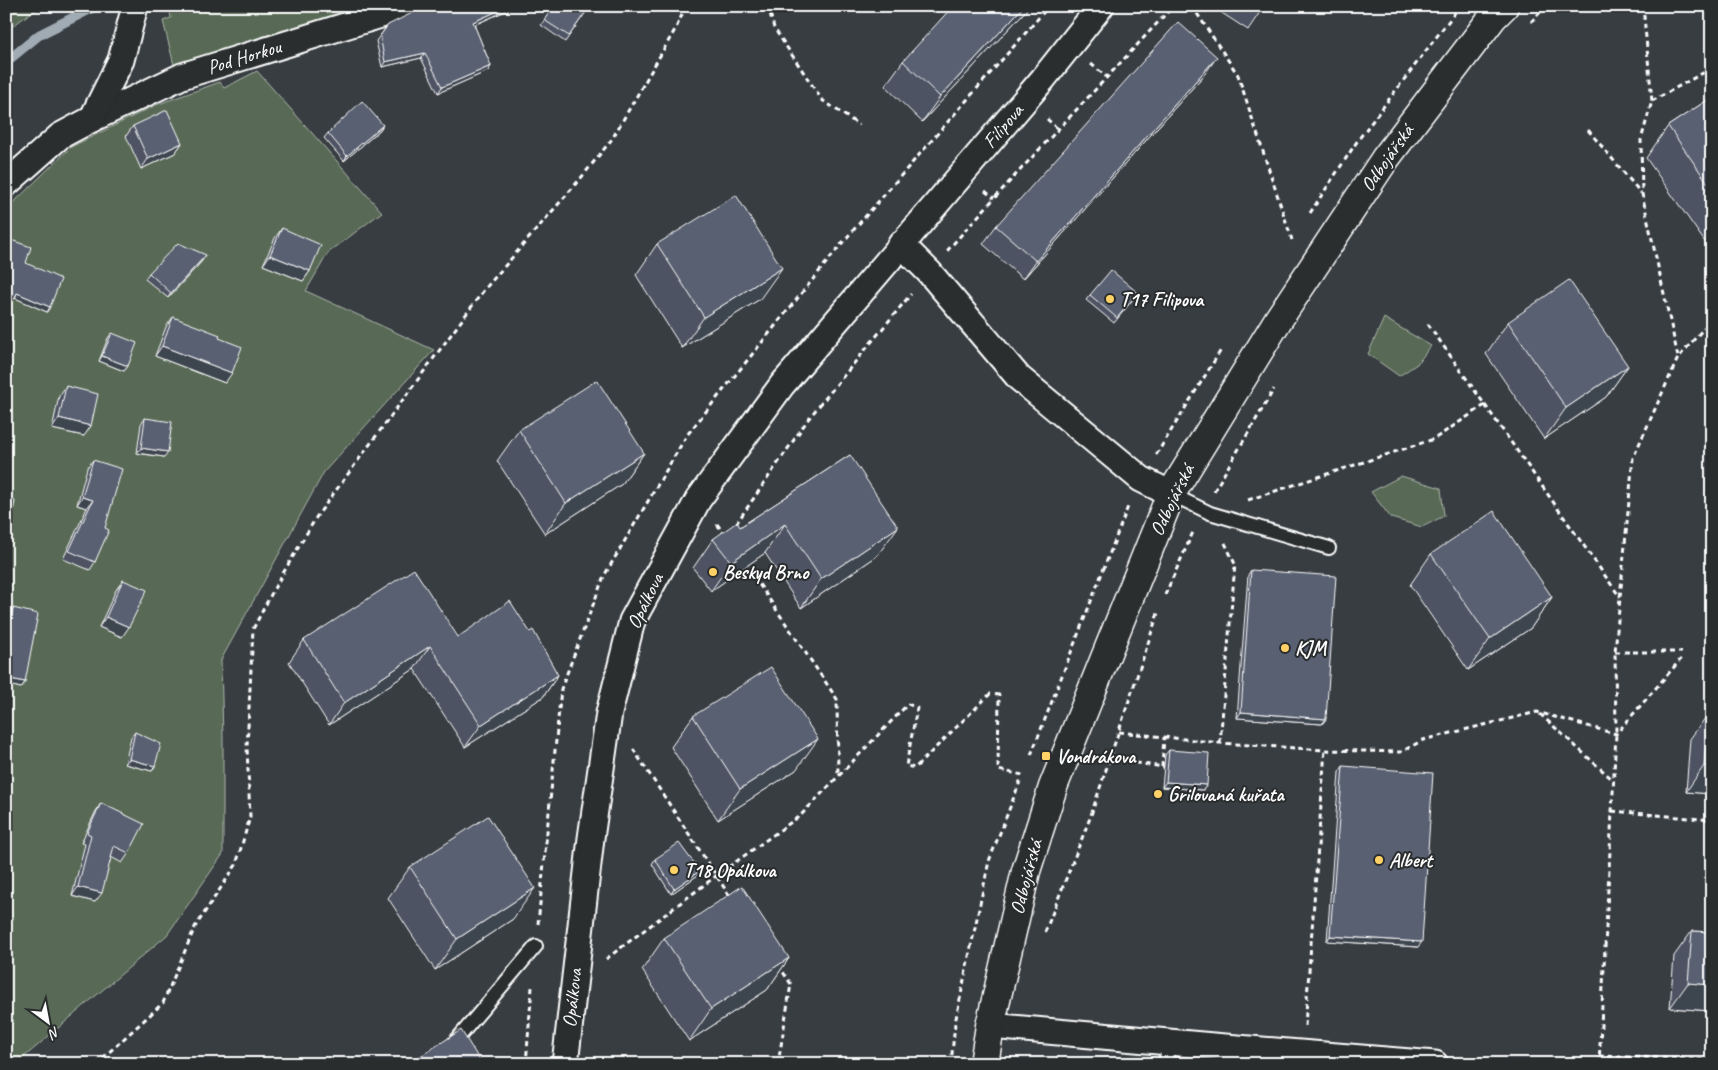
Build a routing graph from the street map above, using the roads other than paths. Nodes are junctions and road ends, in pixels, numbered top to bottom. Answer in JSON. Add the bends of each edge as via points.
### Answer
{"nodes":[{"id":1,"x":401,"y":6,"type":"edge"},
{"id":2,"x":1102,"y":6,"type":"edge"},
{"id":3,"x":1504,"y":6,"type":"edge"},
{"id":4,"x":135,"y":8,"type":"edge"},
{"id":5,"x":92,"y":119,"type":"junction"},
{"id":6,"x":6,"y":184,"type":"edge"},
{"id":7,"x":901,"y":244,"type":"junction"},
{"id":8,"x":1171,"y":494,"type":"junction"},
{"id":9,"x":1330,"y":548,"type":"dead end"},
{"id":10,"x":536,"y":946,"type":"dead end"},
{"id":11,"x":990,"y":1026,"type":"junction"},
{"id":12,"x":1167,"y":1053,"type":"edge"},
{"id":13,"x":463,"y":1064,"type":"edge"},
{"id":14,"x":565,"y":1064,"type":"edge"},
{"id":15,"x":984,"y":1064,"type":"edge"},
{"id":16,"x":1435,"y":1064,"type":"edge"}],
"edges":[{"from":1,"to":5,"type":"street","name":"Pod Horkou","via":[[182,76]]},
{"from":2,"to":7,"type":"street","name":"Filipova"},
{"from":3,"to":8,"type":"street","name":"Odbojářská","via":[[1385,159],[1278,320]]},
{"from":4,"to":5,"type":"street","via":[[121,60]]},
{"from":5,"to":6,"type":"street","name":"Pod Horkou","via":[[60,136]]},
{"from":7,"to":8,"type":"street","via":[[929,272],[1018,378],[1140,479]]},
{"from":7,"to":14,"type":"street","name":"Opálkova","via":[[782,386],[698,500],[632,621],[609,713]]},
{"from":8,"to":9,"type":"lane","via":[[1206,511]]},
{"from":8,"to":11,"type":"street","name":"Odbojářská","via":[[1053,787],[1026,871]]},
{"from":10,"to":13,"type":"lane","via":[[452,1044]]},
{"from":11,"to":12,"type":"street"},
{"from":11,"to":15,"type":"street","name":"Odbojářská"},
{"from":12,"to":16,"type":"street","via":[[1303,1053]]}]}
